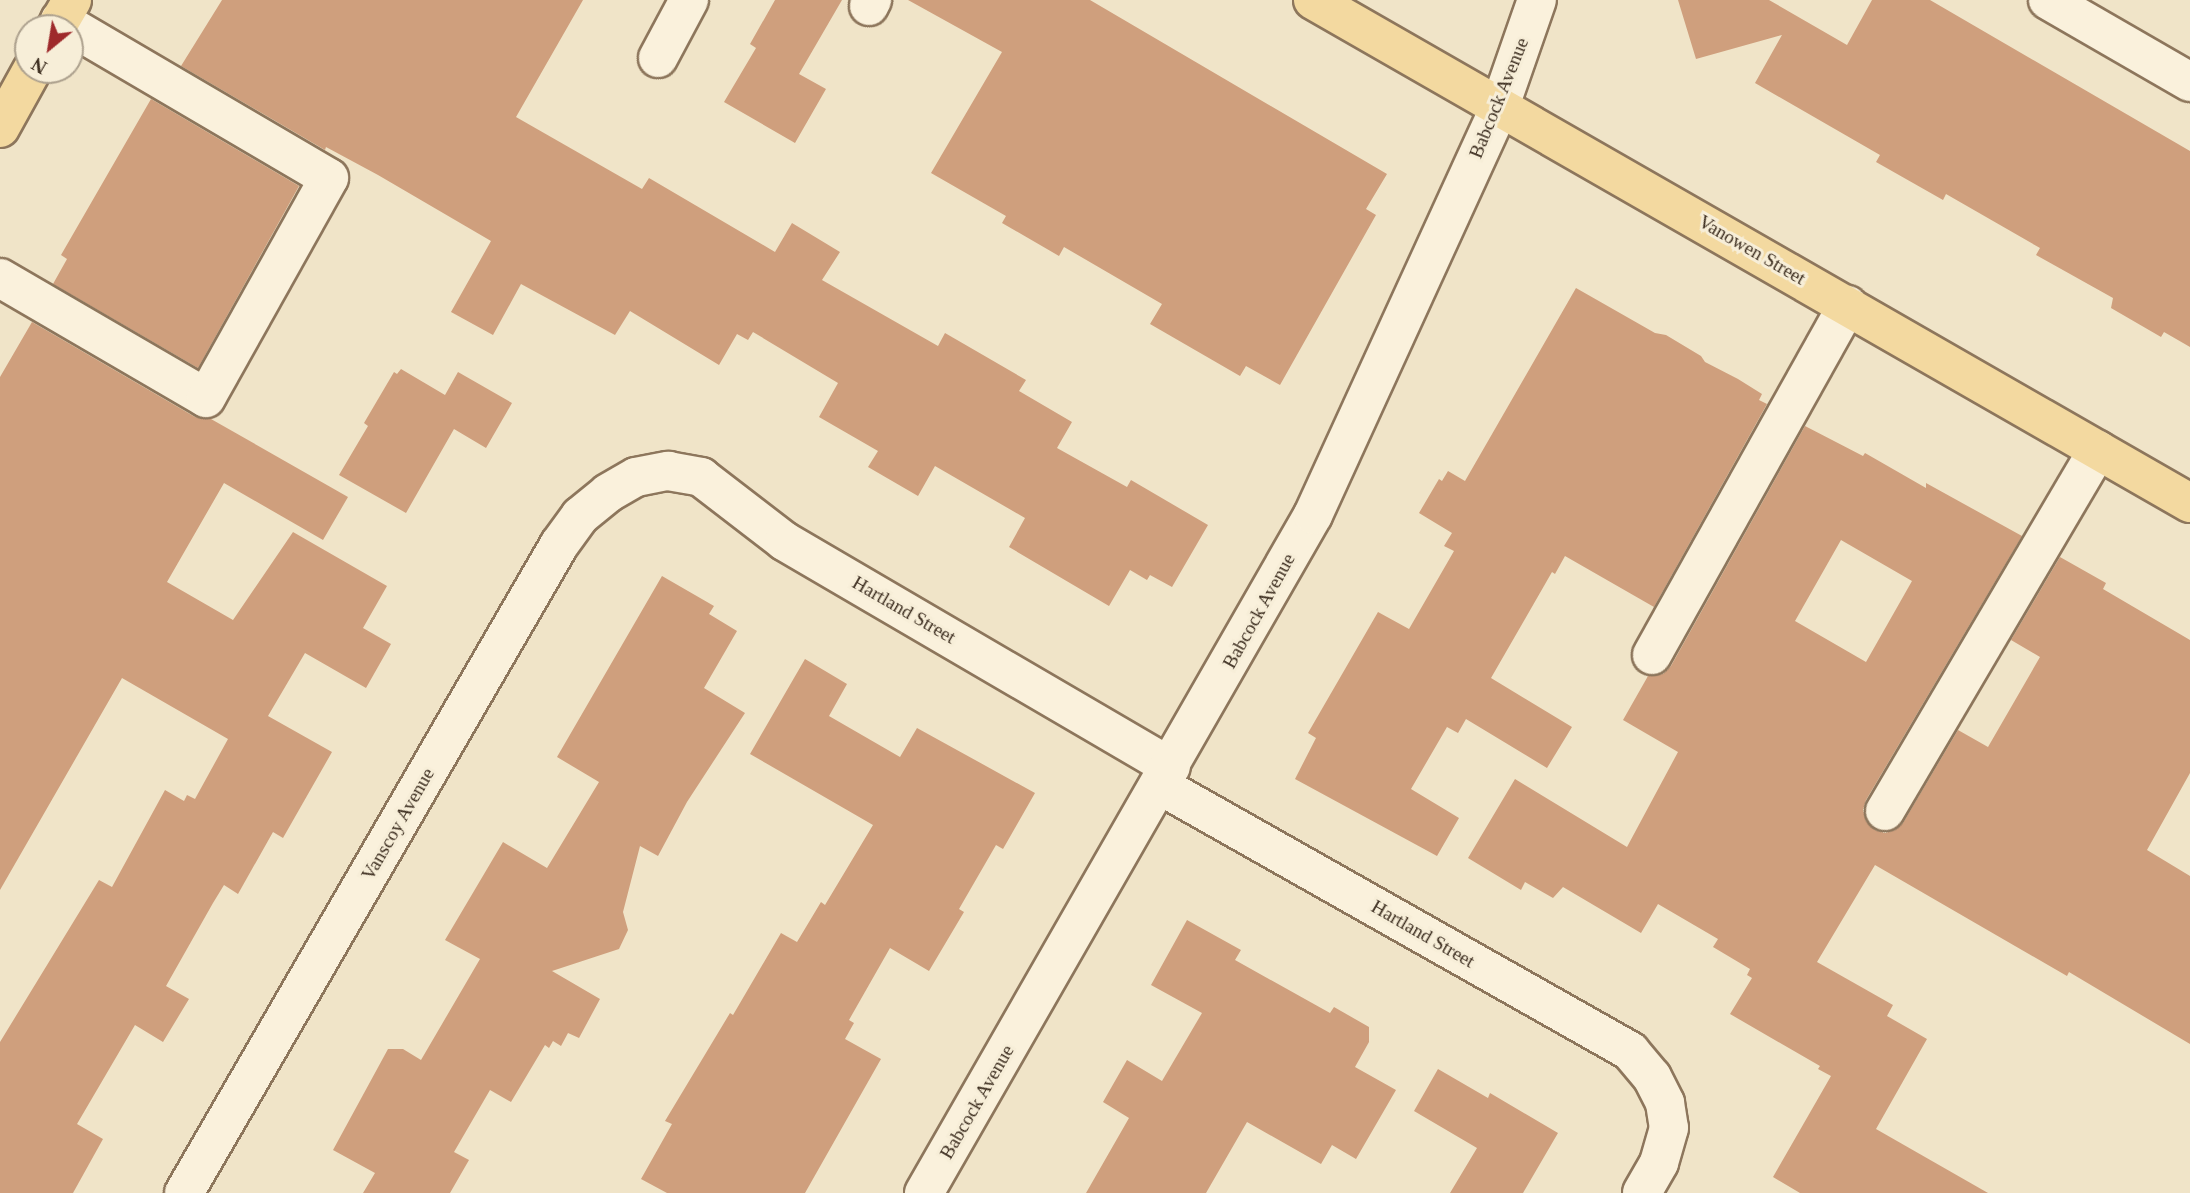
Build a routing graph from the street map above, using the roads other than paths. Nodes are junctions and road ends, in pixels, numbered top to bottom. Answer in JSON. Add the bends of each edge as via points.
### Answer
{"nodes":[{"id":1,"x":689,"y":0,"type":"edge"},
{"id":2,"x":1313,"y":0,"type":"edge"},
{"id":3,"x":1537,"y":0,"type":"edge"},
{"id":4,"x":2048,"y":0,"type":"edge"},
{"id":5,"x":84,"y":29,"type":"edge"},
{"id":6,"x":658,"y":58,"type":"dead end"},
{"id":7,"x":2190,"y":82,"type":"edge"},
{"id":8,"x":24,"y":84,"type":"edge"},
{"id":9,"x":1500,"y":106,"type":"junction"},
{"id":10,"x":0,"y":128,"type":"edge"},
{"id":11,"x":0,"y":278,"type":"edge"},
{"id":12,"x":1848,"y":305,"type":"junction"},
{"id":13,"x":2098,"y":450,"type":"junction"},
{"id":14,"x":636,"y":477,"type":"joint"},
{"id":15,"x":2190,"y":503,"type":"edge"},
{"id":16,"x":1652,"y":655,"type":"dead end"},
{"id":17,"x":1166,"y":776,"type":"junction"},
{"id":18,"x":1885,"y":811,"type":"dead end"},
{"id":19,"x":184,"y":1193,"type":"edge"},
{"id":20,"x":924,"y":1193,"type":"edge"},
{"id":21,"x":1642,"y":1193,"type":"edge"}],
"edges":[{"from":1,"to":6,"type":"street"},
{"from":2,"to":9,"type":"main road","name":"Vanowen Street"},
{"from":3,"to":9,"type":"street","name":"Babcock Avenue"},
{"from":4,"to":7,"type":"street"},
{"from":5,"to":11,"type":"street","via":[[329,178],[206,398]]},
{"from":8,"to":10,"type":"main road"},
{"from":9,"to":12,"type":"main road","name":"Vanowen Street"},
{"from":9,"to":17,"type":"street","name":"Babcock Avenue","via":[[1313,515]]},
{"from":12,"to":13,"type":"main road","name":"Vanowen Street"},
{"from":12,"to":16,"type":"street"},
{"from":13,"to":15,"type":"main road","name":"Vanowen Street"},
{"from":13,"to":18,"type":"street"},
{"from":14,"to":17,"type":"street","name":"Hartland Street","via":[[668,471],[701,477],[784,541]]},
{"from":14,"to":19,"type":"street","name":"Vanscoy Avenue","via":[[580,516],[559,545]]},
{"from":17,"to":20,"type":"street","name":"Babcock Avenue"},
{"from":17,"to":21,"type":"street","name":"Hartland Street","via":[[1630,1051],[1665,1102],[1669,1128],[1659,1163]]}]}
